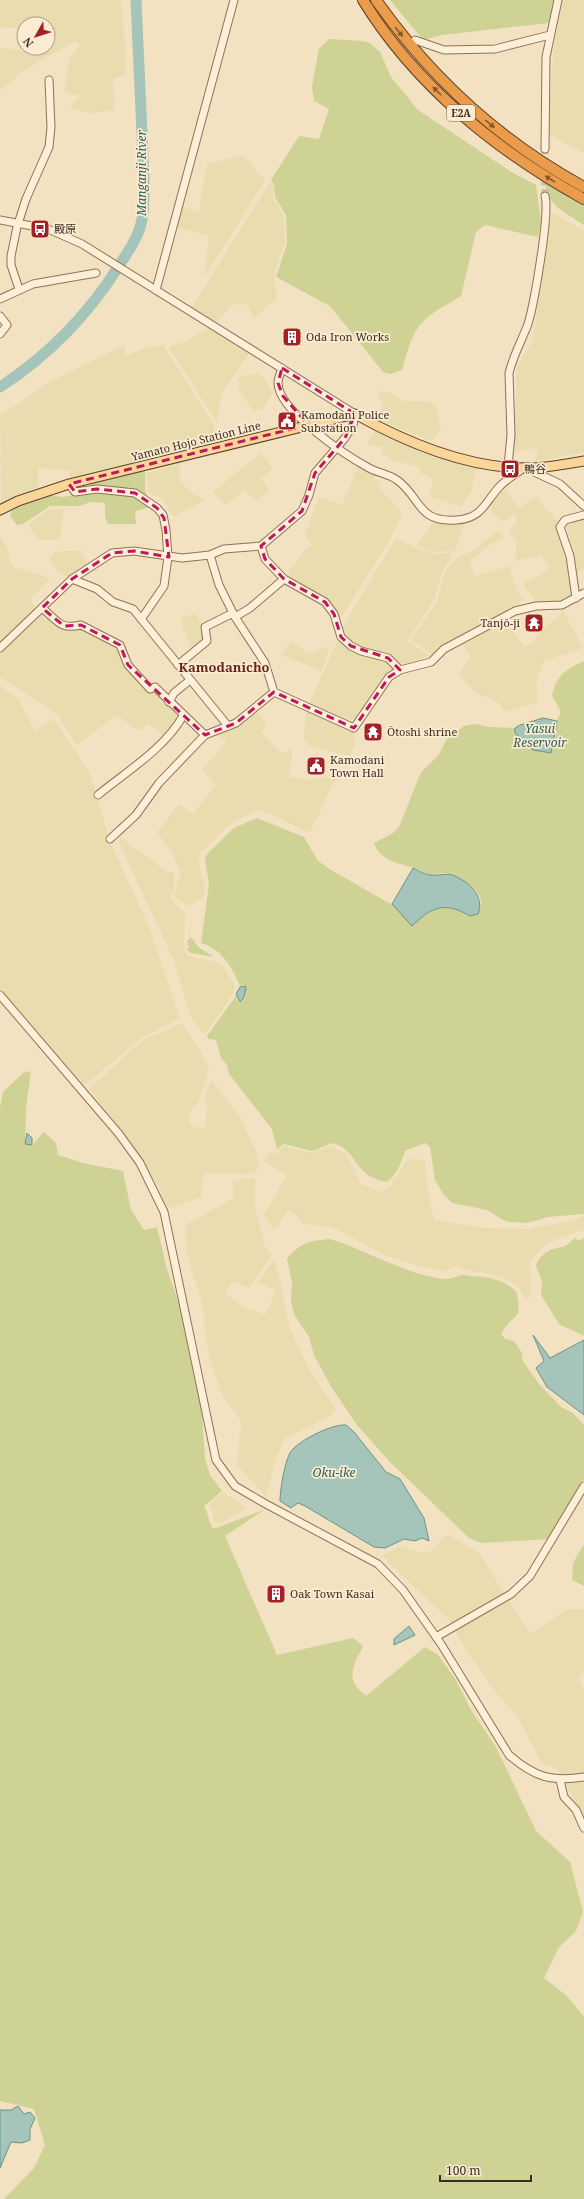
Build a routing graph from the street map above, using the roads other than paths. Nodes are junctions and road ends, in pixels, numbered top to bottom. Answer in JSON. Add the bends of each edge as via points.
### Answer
{"nodes":[{"id":1,"x":234,"y":0,"type":"edge"},
{"id":2,"x":362,"y":0,"type":"edge"},
{"id":3,"x":376,"y":0,"type":"edge"},
{"id":4,"x":558,"y":0,"type":"edge"},
{"id":5,"x":550,"y":35,"type":"junction"},
{"id":6,"x":415,"y":40,"type":"dead end"},
{"id":7,"x":49,"y":80,"type":"dead end"},
{"id":8,"x":545,"y":149,"type":"tunnel mouth"},
{"id":9,"x":584,"y":187,"type":"edge"},
{"id":10,"x":545,"y":196,"type":"tunnel mouth"},
{"id":11,"x":584,"y":199,"type":"edge"},
{"id":12,"x":0,"y":220,"type":"edge"},
{"id":13,"x":19,"y":223,"type":"junction"},
{"id":14,"x":96,"y":273,"type":"dead end"},
{"id":15,"x":19,"y":289,"type":"junction"},
{"id":16,"x":156,"y":290,"type":"junction"},
{"id":17,"x":0,"y":300,"type":"edge"},
{"id":18,"x":0,"y":316,"type":"edge"},
{"id":19,"x":0,"y":334,"type":"edge"},
{"id":20,"x":282,"y":368,"type":"junction"},
{"id":21,"x":355,"y":414,"type":"junction"},
{"id":22,"x":308,"y":425,"type":"junction"},
{"id":23,"x":336,"y":448,"type":"junction"},
{"id":24,"x":584,"y":461,"type":"edge"},
{"id":25,"x":508,"y":466,"type":"junction"},
{"id":26,"x":527,"y":468,"type":"junction"},
{"id":27,"x":69,"y":484,"type":"junction"},
{"id":28,"x":584,"y":506,"type":"edge"},
{"id":29,"x":0,"y":510,"type":"edge"},
{"id":30,"x":584,"y":515,"type":"edge"},
{"id":31,"x":261,"y":546,"type":"junction"},
{"id":32,"x":210,"y":555,"type":"junction"},
{"id":33,"x":168,"y":557,"type":"junction"},
{"id":34,"x":72,"y":579,"type":"junction"},
{"id":35,"x":284,"y":579,"type":"junction"},
{"id":36,"x":584,"y":593,"type":"edge"},
{"id":37,"x":576,"y":598,"type":"junction"},
{"id":38,"x":42,"y":608,"type":"junction"},
{"id":39,"x":234,"y":615,"type":"junction"},
{"id":40,"x":142,"y":618,"type":"junction"},
{"id":41,"x":0,"y":648,"type":"edge"},
{"id":42,"x":178,"y":664,"type":"junction"},
{"id":43,"x":400,"y":670,"type":"junction"},
{"id":44,"x":190,"y":680,"type":"junction"},
{"id":45,"x":274,"y":692,"type":"junction"},
{"id":46,"x":169,"y":702,"type":"junction"},
{"id":47,"x":183,"y":716,"type":"junction"},
{"id":48,"x":228,"y":726,"type":"junction"},
{"id":49,"x":205,"y":735,"type":"junction"},
{"id":50,"x":98,"y":795,"type":"dead end"},
{"id":51,"x":110,"y":839,"type":"dead end"},
{"id":52,"x":0,"y":994,"type":"edge"},
{"id":53,"x":584,"y":1486,"type":"edge"},
{"id":54,"x":436,"y":1636,"type":"junction"},
{"id":55,"x":584,"y":1777,"type":"edge"},
{"id":56,"x":560,"y":1780,"type":"junction"},
{"id":57,"x":584,"y":1828,"type":"edge"}],
"edges":[{"from":1,"to":16,"type":"street"},
{"from":11,"to":2,"type":"highway","number":"E2A","one_way":true,"via":[[527,165],[464,117],[411,64]]},
{"from":3,"to":9,"type":"highway","number":"E2A","one_way":true,"via":[[420,57],[471,109],[532,156]]},
{"from":4,"to":5,"type":"street"},
{"from":5,"to":6,"type":"street","via":[[495,49],[444,50]]},
{"from":5,"to":8,"type":"street","via":[[546,64]]},
{"from":7,"to":13,"type":"street","via":[[52,127],[49,147],[32,184]]},
{"from":10,"to":25,"type":"street","via":[[547,204],[544,229],[529,322],[509,373],[511,435]]},
{"from":12,"to":13,"type":"street"},
{"from":13,"to":15,"type":"street","via":[[11,265]]},
{"from":13,"to":16,"type":"street","via":[[48,229],[70,238]]},
{"from":14,"to":15,"type":"street","via":[[33,284]]},
{"from":15,"to":17,"type":"street"},
{"from":16,"to":20,"type":"street"},
{"from":18,"to":19,"type":"street","via":[[7,325]]},
{"from":20,"to":21,"type":"street"},
{"from":20,"to":22,"type":"street","via":[[278,383],[283,396]]},
{"from":21,"to":22,"type":"main road","name":"Yamato Hojo Station Line"},
{"from":21,"to":23,"type":"street","via":[[353,425]]},
{"from":21,"to":25,"type":"main road","via":[[432,451],[477,462]]},
{"from":22,"to":23,"type":"street"},
{"from":22,"to":27,"type":"main road","name":"Yamato Hojo Station Line"},
{"from":23,"to":26,"type":"street","via":[[372,469],[396,479],[423,511],[433,518],[447,521],[463,520],[476,515],[511,475]]},
{"from":23,"to":31,"type":"street","via":[[315,472],[302,511]]},
{"from":24,"to":26,"type":"main road"},
{"from":25,"to":26,"type":"main road"},
{"from":26,"to":28,"type":"street","via":[[560,484]]},
{"from":27,"to":29,"type":"main road","name":"Yamato Hojo Station Line","via":[[18,501]]},
{"from":27,"to":33,"type":"street","via":[[76,492],[97,489],[134,493],[157,508],[164,518]]},
{"from":30,"to":37,"type":"street","via":[[565,520],[560,527],[570,556]]},
{"from":31,"to":32,"type":"street","via":[[224,548]]},
{"from":31,"to":35,"type":"street","via":[[265,559]]},
{"from":32,"to":33,"type":"street"},
{"from":32,"to":39,"type":"street","via":[[216,579]]},
{"from":33,"to":34,"type":"street","via":[[134,551],[112,553]]},
{"from":33,"to":40,"type":"street","via":[[164,586]]},
{"from":34,"to":38,"type":"street"},
{"from":34,"to":40,"type":"street","via":[[98,589],[113,602],[133,609]]},
{"from":35,"to":39,"type":"street","via":[[250,608]]},
{"from":35,"to":43,"type":"street","via":[[325,602],[334,614],[342,637],[351,646],[388,658]]},
{"from":36,"to":37,"type":"street"},
{"from":37,"to":43,"type":"street","via":[[562,605],[536,606],[515,611],[444,649],[431,662]]},
{"from":38,"to":41,"type":"street"},
{"from":38,"to":46,"type":"street","via":[[68,628],[81,625],[120,646],[128,665],[150,688],[155,687]]},
{"from":39,"to":42,"type":"street","via":[[205,627],[207,641]]},
{"from":39,"to":45,"type":"street","via":[[265,663]]},
{"from":40,"to":42,"type":"street"},
{"from":42,"to":44,"type":"street"},
{"from":43,"to":45,"type":"street","via":[[389,677],[354,728]]},
{"from":44,"to":46,"type":"street"},
{"from":44,"to":48,"type":"street"},
{"from":45,"to":48,"type":"street","via":[[236,723]]},
{"from":46,"to":47,"type":"street"},
{"from":47,"to":49,"type":"street"},
{"from":47,"to":50,"type":"street","via":[[167,738]]},
{"from":48,"to":49,"type":"street"},
{"from":49,"to":51,"type":"street","via":[[159,783],[136,815]]},
{"from":52,"to":54,"type":"street","via":[[119,1134],[140,1163],[164,1212],[216,1460],[235,1486],[378,1564],[403,1590]]},
{"from":53,"to":54,"type":"street","via":[[530,1576],[511,1594]]},
{"from":54,"to":56,"type":"street","via":[[508,1755],[524,1768]]},
{"from":55,"to":56,"type":"street"},
{"from":56,"to":57,"type":"street","via":[[564,1796],[576,1810]]}]}
